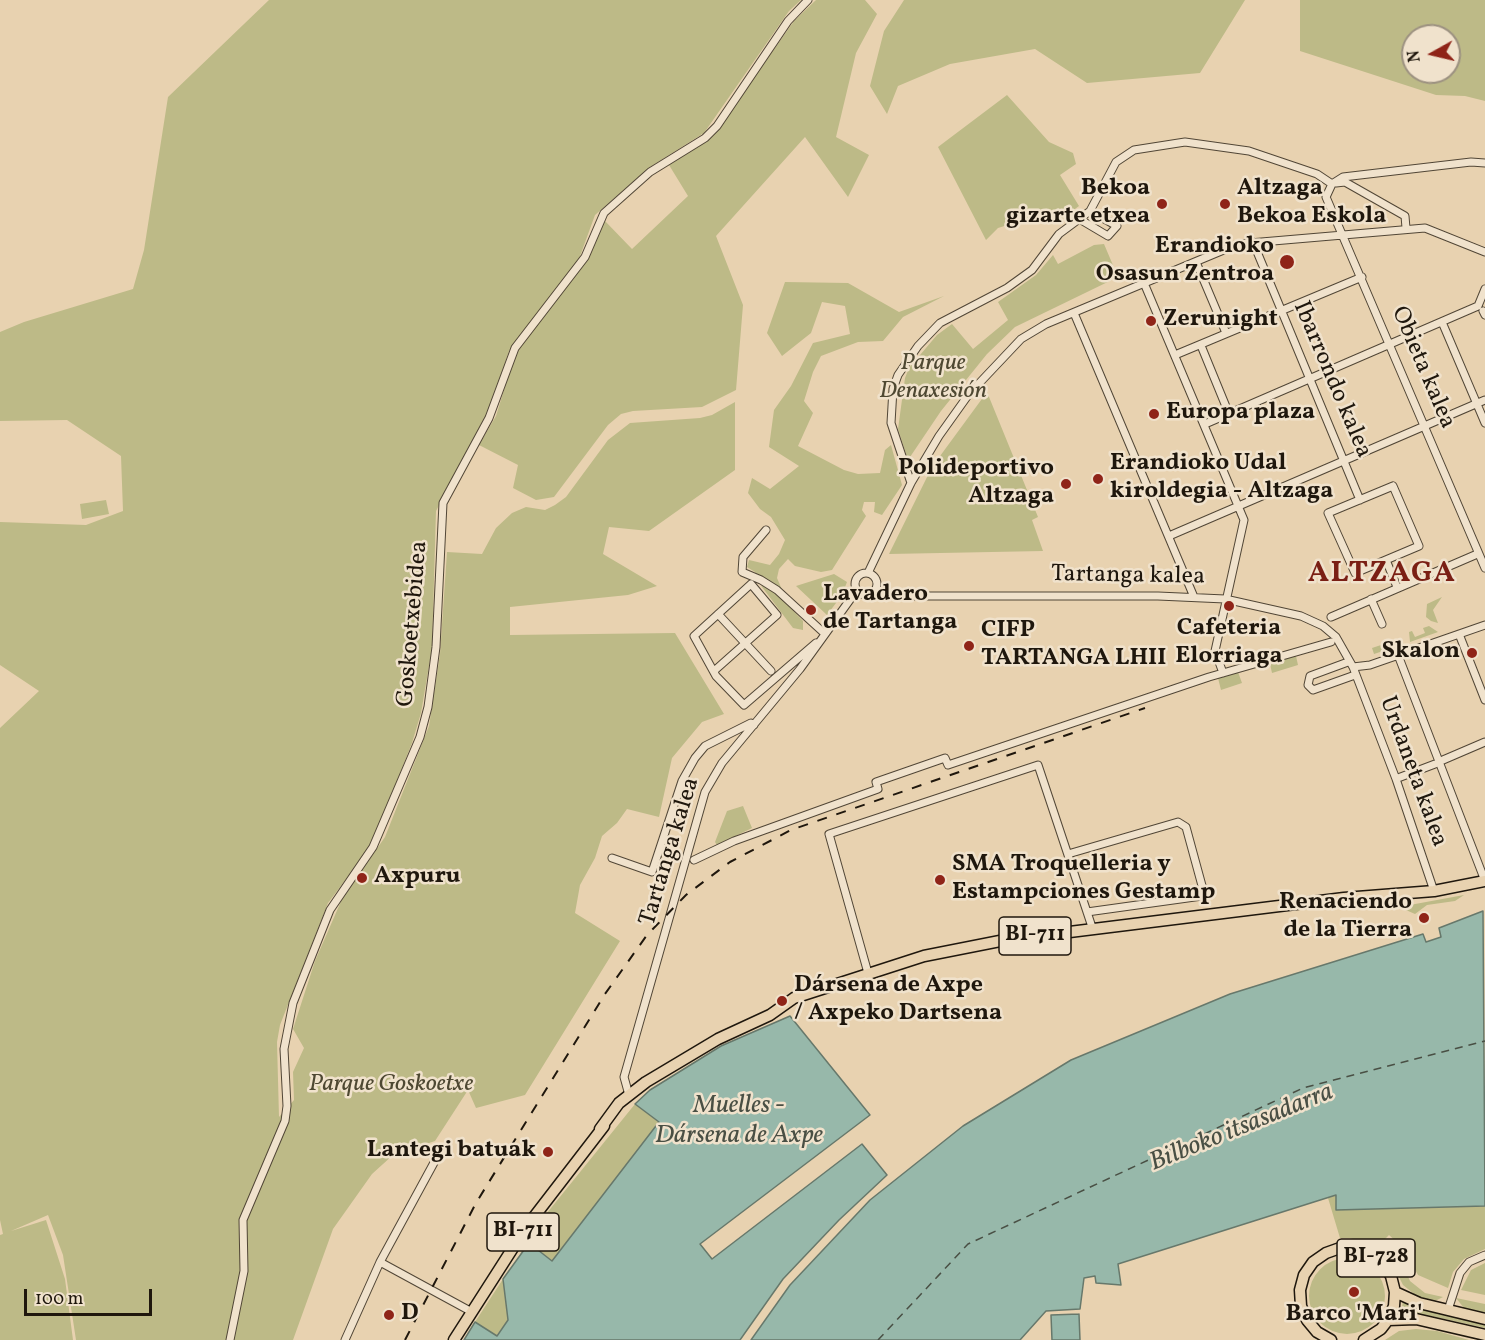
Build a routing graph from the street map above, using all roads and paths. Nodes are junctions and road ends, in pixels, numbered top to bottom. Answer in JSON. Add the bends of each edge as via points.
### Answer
{"nodes":[{"id":1,"x":808,"y":0,"type":"edge"},
{"id":2,"x":1485,"y":163,"type":"edge"},
{"id":3,"x":1332,"y":184,"type":"junction"},
{"id":4,"x":1090,"y":211,"type":"junction"},
{"id":5,"x":1081,"y":220,"type":"junction"},
{"id":6,"x":1406,"y":228,"type":"junction"},
{"id":7,"x":1344,"y":236,"type":"junction"},
{"id":8,"x":1253,"y":242,"type":"junction"},
{"id":9,"x":1485,"y":252,"type":"edge"},
{"id":10,"x":1196,"y":262,"type":"junction"},
{"id":11,"x":1362,"y":277,"type":"junction"},
{"id":12,"x":1144,"y":283,"type":"junction"},
{"id":13,"x":1485,"y":289,"type":"edge"},
{"id":14,"x":1281,"y":310,"type":"junction"},
{"id":15,"x":1483,"y":310,"type":"edge"},
{"id":16,"x":1074,"y":313,"type":"junction"},
{"id":17,"x":1442,"y":322,"type":"junction"},
{"id":18,"x":1226,"y":333,"type":"junction"},
{"id":19,"x":1390,"y":344,"type":"junction"},
{"id":20,"x":1202,"y":348,"type":"dead end"},
{"id":21,"x":1175,"y":355,"type":"junction"},
{"id":22,"x":1310,"y":380,"type":"junction"},
{"id":23,"x":1485,"y":400,"type":"edge"},
{"id":24,"x":1476,"y":403,"type":"junction"},
{"id":25,"x":1227,"y":409,"type":"dead end"},
{"id":26,"x":1485,"y":423,"type":"edge"},
{"id":27,"x":1205,"y":424,"type":"junction"},
{"id":28,"x":1426,"y":425,"type":"junction"},
{"id":29,"x":1343,"y":460,"type":"junction"},
{"id":30,"x":911,"y":483,"type":"junction"},
{"id":31,"x":1360,"y":500,"type":"junction"},
{"id":32,"x":1238,"y":505,"type":"junction"},
{"id":33,"x":766,"y":530,"type":"dead end"},
{"id":34,"x":1169,"y":536,"type":"junction"},
{"id":35,"x":1475,"y":555,"type":"dead end"},
{"id":36,"x":1386,"y":560,"type":"junction"},
{"id":37,"x":1485,"y":568,"type":"edge"},
{"id":38,"x":868,"y":573,"type":"junction"},
{"id":39,"x":1397,"y":587,"type":"junction"},
{"id":40,"x":857,"y":590,"type":"junction"},
{"id":41,"x":876,"y":590,"type":"junction"},
{"id":42,"x":1194,"y":597,"type":"junction"},
{"id":43,"x":1225,"y":599,"type":"junction"},
{"id":44,"x":1371,"y":599,"type":"junction"},
{"id":45,"x":718,"y":614,"type":"junction"},
{"id":46,"x":1331,"y":617,"type":"dead end"},
{"id":47,"x":1382,"y":624,"type":"dead end"},
{"id":48,"x":1485,"y":625,"type":"edge"},
{"id":49,"x":824,"y":633,"type":"junction"},
{"id":50,"x":1459,"y":634,"type":"junction"},
{"id":51,"x":819,"y":642,"type":"junction"},
{"id":52,"x":1331,"y":642,"type":"dead end"},
{"id":53,"x":745,"y":644,"type":"junction"},
{"id":54,"x":1398,"y":655,"type":"junction"},
{"id":55,"x":1352,"y":668,"type":"junction"},
{"id":56,"x":714,"y":671,"type":"junction"},
{"id":57,"x":771,"y":671,"type":"dead end"},
{"id":58,"x":1223,"y":673,"type":"junction"},
{"id":59,"x":1485,"y":700,"type":"edge"},
{"id":60,"x":754,"y":724,"type":"junction"},
{"id":61,"x":1485,"y":741,"type":"edge"},
{"id":62,"x":1443,"y":760,"type":"dead end"},
{"id":63,"x":1435,"y":764,"type":"dead end"},
{"id":64,"x":1398,"y":778,"type":"dead end"},
{"id":65,"x":1068,"y":854,"type":"junction"},
{"id":66,"x":612,"y":858,"type":"dead end"},
{"id":67,"x":694,"y":860,"type":"dead end"},
{"id":68,"x":1485,"y":881,"type":"edge"},
{"id":69,"x":1434,"y":891,"type":"junction"},
{"id":70,"x":1087,"y":912,"type":"junction"},
{"id":71,"x":1093,"y":930,"type":"junction"},
{"id":72,"x":868,"y":974,"type":"junction"},
{"id":73,"x":662,"y":1073,"type":"junction"},
{"id":74,"x":629,"y":1095,"type":"junction"},
{"id":75,"x":600,"y":1129,"type":"junction"},
{"id":76,"x":436,"y":1159,"type":"dead end"},
{"id":77,"x":1485,"y":1255,"type":"edge"},
{"id":78,"x":380,"y":1262,"type":"junction"},
{"id":79,"x":1395,"y":1292,"type":"junction"},
{"id":80,"x":1448,"y":1310,"type":"junction"},
{"id":81,"x":472,"y":1312,"type":"junction"},
{"id":82,"x":1485,"y":1318,"type":"edge"},
{"id":83,"x":1388,"y":1320,"type":"junction"},
{"id":84,"x":1485,"y":1335,"type":"edge"},
{"id":85,"x":1318,"y":1336,"type":"edge"},
{"id":86,"x":230,"y":1340,"type":"edge"},
{"id":87,"x":345,"y":1340,"type":"edge"},
{"id":88,"x":454,"y":1340,"type":"edge"},
{"id":89,"x":1331,"y":1340,"type":"edge"},
{"id":90,"x":1364,"y":1340,"type":"edge"}],
"edges":[{"from":1,"to":86,"type":"street","name":"Goskoetxebidea","via":[[788,21],[717,126],[705,138],[650,172],[604,213],[585,257],[515,348],[489,418],[443,503],[436,647],[428,707],[420,737],[373,847],[330,910],[293,1003],[284,1049],[285,1121],[243,1220],[244,1271]]},
{"from":2,"to":3,"type":"street","via":[[1343,177]]},
{"from":3,"to":4,"type":"street","via":[[1317,174],[1250,151],[1185,142],[1134,150],[1116,162]]},
{"from":3,"to":6,"type":"street","via":[[1345,182],[1405,216]]},
{"from":3,"to":7,"type":"street","name":"Obieta kalea","via":[[1326,197]]},
{"from":4,"to":5,"type":"street"},
{"from":4,"to":5,"type":"street","via":[[1117,226],[1108,236]]},
{"from":5,"to":30,"type":"street","via":[[1059,234],[1032,270],[1007,288],[940,323],[898,375],[891,423]]},
{"from":6,"to":7,"type":"street"},
{"from":6,"to":9,"type":"street","via":[[1425,228]]},
{"from":7,"to":8,"type":"street"},
{"from":7,"to":11,"type":"street","name":"Obieta kalea"},
{"from":8,"to":10,"type":"street","via":[[1238,244]]},
{"from":8,"to":14,"type":"street","name":"Ibarrondo kalea"},
{"from":10,"to":12,"type":"street"},
{"from":10,"to":18,"type":"street"},
{"from":11,"to":14,"type":"street"},
{"from":11,"to":19,"type":"street","name":"Obieta kalea"},
{"from":12,"to":16,"type":"street"},
{"from":12,"to":21,"type":"street"},
{"from":13,"to":15,"type":"street"},
{"from":14,"to":18,"type":"street"},
{"from":14,"to":22,"type":"street","name":"Ibarrondo kalea"},
{"from":15,"to":17,"type":"street"},
{"from":16,"to":30,"type":"street","via":[[1021,339],[1004,354],[969,394]]},
{"from":16,"to":34,"type":"street"},
{"from":17,"to":19,"type":"street"},
{"from":17,"to":24,"type":"street"},
{"from":18,"to":21,"type":"street"},
{"from":19,"to":22,"type":"street"},
{"from":19,"to":28,"type":"street","name":"Obieta kalea"},
{"from":20,"to":25,"type":"street"},
{"from":21,"to":27,"type":"street"},
{"from":22,"to":27,"type":"street"},
{"from":22,"to":29,"type":"street","name":"Ibarrondo kalea"},
{"from":23,"to":24,"type":"street"},
{"from":24,"to":26,"type":"street"},
{"from":24,"to":28,"type":"street"},
{"from":27,"to":32,"type":"street"},
{"from":28,"to":29,"type":"street"},
{"from":28,"to":37,"type":"street","name":"Obieta kalea"},
{"from":29,"to":31,"type":"street","name":"Ibarrondo kalea"},
{"from":29,"to":32,"type":"street"},
{"from":30,"to":38,"type":"street"},
{"from":31,"to":36,"type":"street","via":[[1328,513],[1355,573]]},
{"from":31,"to":36,"type":"street","via":[[1393,486],[1398,496],[1419,546]]},
{"from":32,"to":34,"type":"street"},
{"from":32,"to":43,"type":"street","via":[[1244,520]]},
{"from":33,"to":49,"type":"street","via":[[743,557],[742,572],[777,590]]},
{"from":34,"to":42,"type":"street"},
{"from":35,"to":39,"type":"street"},
{"from":36,"to":39,"type":"street"},
{"from":38,"to":40,"type":"street","via":[[858,576]]},
{"from":38,"to":41,"type":"street","via":[[877,579]]},
{"from":39,"to":44,"type":"street"},
{"from":40,"to":41,"type":"street","via":[[866,596]]},
{"from":40,"to":49,"type":"street","name":"Tartanga kalea"},
{"from":41,"to":42,"type":"street","name":"Tartanga kalea","via":[[893,596]]},
{"from":42,"to":43,"type":"street","name":"Tartanga kalea"},
{"from":43,"to":55,"type":"street","name":"Tartanga kalea","via":[[1311,619],[1329,630]]},
{"from":43,"to":58,"type":"street","via":[[1215,651]]},
{"from":44,"to":46,"type":"street"},
{"from":44,"to":47,"type":"street"},
{"from":45,"to":53,"type":"street"},
{"from":45,"to":53,"type":"street","via":[[750,584],[777,615]]},
{"from":45,"to":56,"type":"street","via":[[694,636]]},
{"from":48,"to":50,"type":"street"},
{"from":49,"to":51,"type":"street","name":"Tartanga kalea"},
{"from":50,"to":54,"type":"street"},
{"from":50,"to":59,"type":"street"},
{"from":51,"to":56,"type":"street","via":[[744,705]]},
{"from":51,"to":60,"type":"street","name":"Tartanga kalea"},
{"from":52,"to":58,"type":"street"},
{"from":53,"to":56,"type":"street"},
{"from":53,"to":57,"type":"street"},
{"from":54,"to":55,"type":"street"},
{"from":54,"to":68,"type":"street"},
{"from":55,"to":55,"type":"street","via":[[1310,676],[1308,685],[1313,690]]},
{"from":55,"to":69,"type":"street","name":"Urdaneta kalea"},
{"from":58,"to":67,"type":"street","via":[[948,765],[945,758],[876,782],[878,789],[755,833]]},
{"from":60,"to":66,"type":"street","via":[[705,746],[695,758],[682,781],[652,872]]},
{"from":60,"to":74,"type":"street","name":"Tartanga kalea","via":[[722,763],[705,792],[624,1077]]},
{"from":61,"to":62,"type":"street"},
{"from":63,"to":64,"type":"street"},
{"from":65,"to":70,"type":"street"},
{"from":65,"to":70,"type":"street","via":[[1178,822],[1184,824],[1202,896]]},
{"from":65,"to":72,"type":"street","via":[[1038,765],[829,834]]},
{"from":68,"to":69,"type":"main road","number":"BI-711"},
{"from":69,"to":71,"type":"main road","number":"BI-711","via":[[1344,898]]},
{"from":70,"to":71,"type":"street"},
{"from":71,"to":72,"type":"main road","number":"BI-711","via":[[952,949]]},
{"from":72,"to":73,"type":"main road","number":"BI-711","via":[[794,998]]},
{"from":73,"to":74,"type":"main road","number":"BI-711"},
{"from":73,"to":75,"type":"main road","number":"BI-711"},
{"from":74,"to":75,"type":"main road","number":"BI-711"},
{"from":75,"to":81,"type":"main road","number":"BI-711","via":[[527,1226]]},
{"from":76,"to":78,"type":"street"},
{"from":77,"to":80,"type":"street","via":[[1469,1262],[1460,1273]]},
{"from":78,"to":81,"type":"street"},
{"from":78,"to":87,"type":"street"},
{"from":79,"to":80,"type":"main road","number":"BI-728"},
{"from":79,"to":83,"type":"main road","number":"BI-728"},
{"from":79,"to":85,"type":"main road","number":"BI-728","via":[[1387,1270],[1370,1254],[1356,1248],[1326,1253],[1313,1262],[1300,1290],[1304,1313]]},
{"from":80,"to":82,"type":"main road","number":"BI-728"},
{"from":81,"to":88,"type":"main road","number":"BI-711"},
{"from":83,"to":84,"type":"main road","via":[[1416,1319]]},
{"from":83,"to":90,"type":"main road"},
{"from":85,"to":89,"type":"main road","number":"BI-728"}]}
